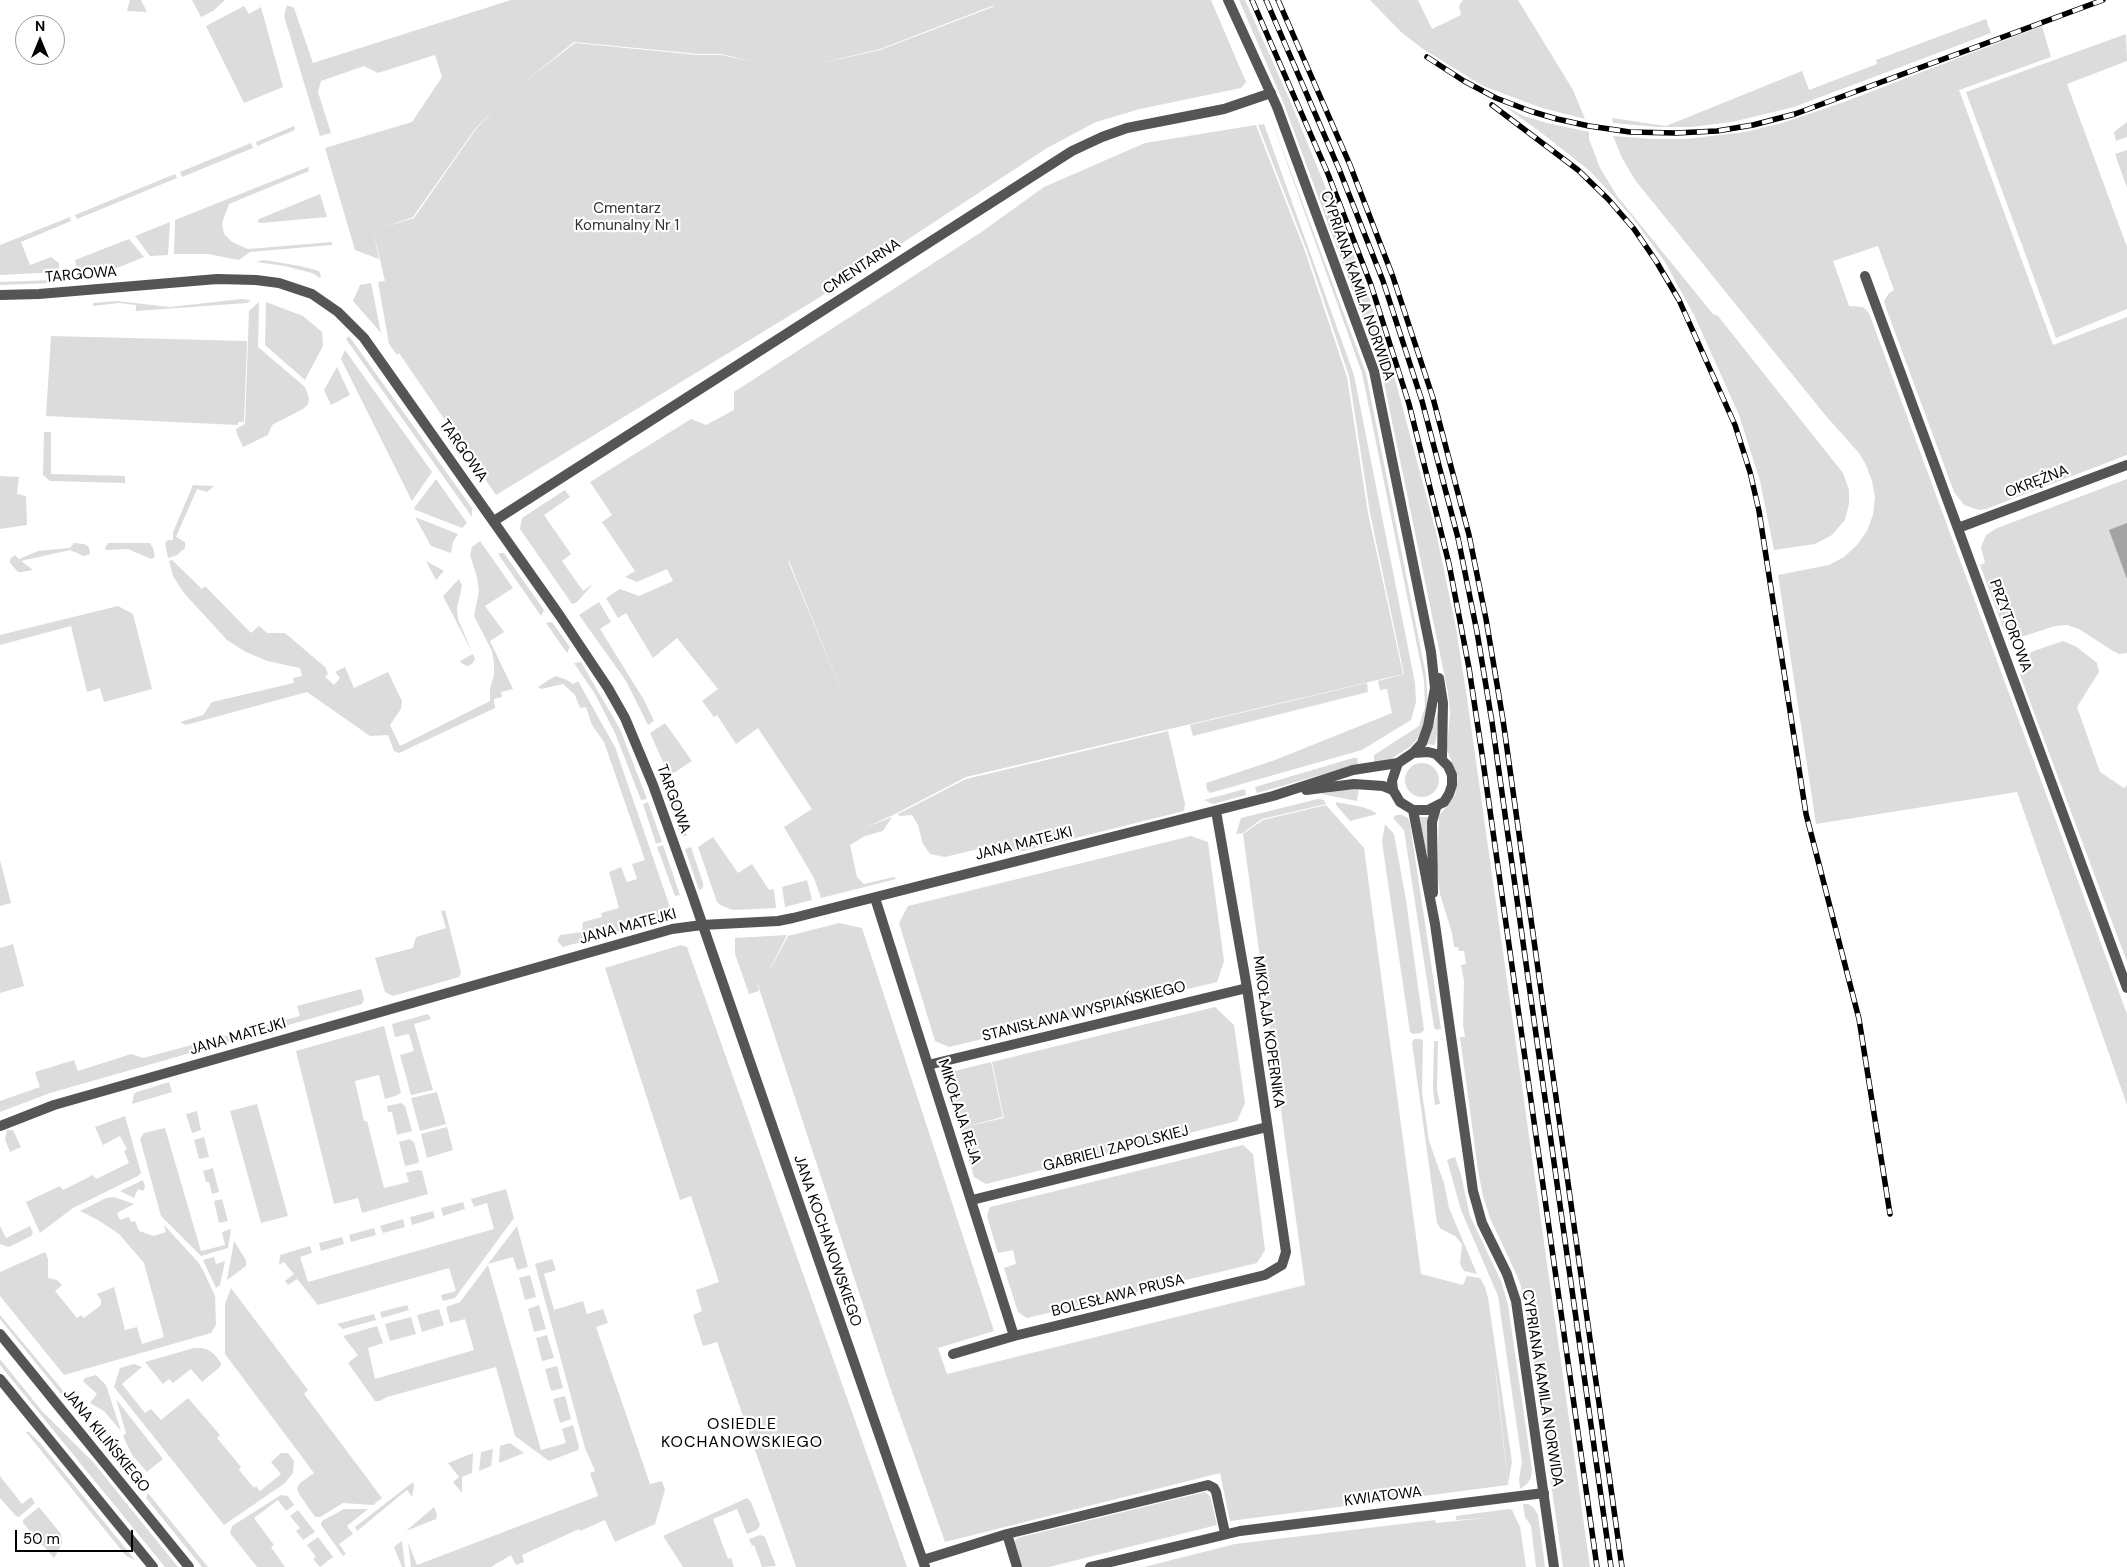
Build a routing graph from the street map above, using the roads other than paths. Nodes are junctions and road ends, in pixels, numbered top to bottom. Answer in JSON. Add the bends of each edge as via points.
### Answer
{"nodes":[{"id":1,"x":1228,"y":0,"type":"edge"},
{"id":2,"x":1271,"y":93,"type":"junction"},
{"id":3,"x":1865,"y":276,"type":"dead end"},
{"id":4,"x":0,"y":295,"type":"edge"},
{"id":5,"x":2127,"y":465,"type":"edge"},
{"id":6,"x":494,"y":521,"type":"junction"},
{"id":7,"x":1958,"y":528,"type":"junction"},
{"id":8,"x":1431,"y":652,"type":"junction"},
{"id":9,"x":1413,"y":752,"type":"junction"},
{"id":10,"x":1442,"y":758,"type":"junction"},
{"id":11,"x":1398,"y":764,"type":"junction"},
{"id":12,"x":1393,"y":790,"type":"junction"},
{"id":13,"x":1273,"y":796,"type":"junction"},
{"id":14,"x":1436,"y":808,"type":"junction"},
{"id":15,"x":1413,"y":810,"type":"junction"},
{"id":16,"x":1216,"y":811,"type":"junction"},
{"id":17,"x":874,"y":898,"type":"junction"},
{"id":18,"x":1435,"y":924,"type":"junction"},
{"id":19,"x":702,"y":925,"type":"junction"},
{"id":20,"x":1247,"y":988,"type":"junction"},
{"id":21,"x":2127,"y":988,"type":"edge"},
{"id":22,"x":928,"y":1065,"type":"junction"},
{"id":23,"x":0,"y":1126,"type":"edge"},
{"id":24,"x":1267,"y":1127,"type":"junction"},
{"id":25,"x":972,"y":1200,"type":"junction"},
{"id":26,"x":1285,"y":1259,"type":"joint"},
{"id":27,"x":0,"y":1334,"type":"edge"},
{"id":28,"x":1014,"y":1336,"type":"junction"},
{"id":29,"x":953,"y":1354,"type":"dead end"},
{"id":30,"x":0,"y":1379,"type":"edge"},
{"id":31,"x":1544,"y":1493,"type":"junction"},
{"id":32,"x":1225,"y":1533,"type":"junction"},
{"id":33,"x":1007,"y":1534,"type":"junction"},
{"id":34,"x":924,"y":1564,"type":"edge"},
{"id":35,"x":153,"y":1567,"type":"edge"},
{"id":36,"x":189,"y":1567,"type":"edge"},
{"id":37,"x":1017,"y":1567,"type":"edge"},
{"id":38,"x":1090,"y":1567,"type":"edge"},
{"id":39,"x":1554,"y":1567,"type":"edge"}],
"edges":[{"from":1,"to":2,"type":"street","name":"CYPRIANA KAMILA NORWIDA"},
{"from":2,"to":6,"type":"street","name":"CMENTARNA","via":[[1224,108],[1127,128],[1072,151]]},
{"from":2,"to":8,"type":"street","name":"CYPRIANA KAMILA NORWIDA","via":[[1374,371]]},
{"from":3,"to":7,"type":"street","name":"PRZYTOROWA"},
{"from":4,"to":6,"type":"street","name":"TARGOWA","via":[[236,279],[280,283],[312,294],[338,312],[364,338]]},
{"from":5,"to":7,"type":"street","name":"OKRĘŻNA"},
{"from":6,"to":19,"type":"street","name":"TARGOWA","via":[[625,718],[653,785]]},
{"from":7,"to":21,"type":"street","name":"PRZYTOROWA"},
{"from":8,"to":9,"type":"street","name":"CYPRIANA KAMILA NORWIDA","via":[[1435,688],[1433,706],[1422,743]]},
{"from":8,"to":10,"type":"street","name":"CYPRIANA KAMILA NORWIDA","via":[[1443,703]]},
{"from":9,"to":10,"type":"street","via":[[1428,752]]},
{"from":9,"to":11,"type":"street"},
{"from":10,"to":14,"type":"street","via":[[1452,775],[1452,785],[1449,794]]},
{"from":11,"to":12,"type":"street","via":[[1392,781]]},
{"from":11,"to":13,"type":"street","name":"JANA MATEJKI","via":[[1354,770]]},
{"from":12,"to":13,"type":"street","name":"JANA MATEJKI","via":[[1354,784]]},
{"from":12,"to":15,"type":"street","via":[[1400,802]]},
{"from":13,"to":16,"type":"street","name":"JANA MATEJKI"},
{"from":14,"to":15,"type":"street"},
{"from":14,"to":18,"type":"street","name":"CYPRIANA KAMILA NORWIDA","via":[[1432,822]]},
{"from":15,"to":18,"type":"street","name":"CYPRIANA KAMILA NORWIDA"},
{"from":16,"to":17,"type":"street","name":"JANA MATEJKI"},
{"from":16,"to":20,"type":"street","name":"MIKOŁAJA KOPERNIKA"},
{"from":17,"to":19,"type":"street","name":"JANA MATEJKI","via":[[778,921]]},
{"from":17,"to":22,"type":"street","name":"MIKOŁAJA REJA"},
{"from":18,"to":31,"type":"street","name":"CYPRIANA KAMILA NORWIDA","via":[[1472,1191],[1482,1224],[1507,1274],[1516,1301]]},
{"from":19,"to":23,"type":"street","name":"JANA MATEJKI","via":[[672,929],[54,1105]]},
{"from":19,"to":34,"type":"street","name":"JANA KOCHANOWSKIEGO"},
{"from":20,"to":22,"type":"street","name":"STANISŁAWA WYSPIAŃSKIEGO"},
{"from":20,"to":24,"type":"street","name":"MIKOŁAJA KOPERNIKA"},
{"from":22,"to":25,"type":"street","name":"MIKOŁAJA REJA"},
{"from":24,"to":25,"type":"street","name":"GABRIELI ZAPOLSKIEJ"},
{"from":24,"to":26,"type":"street","name":"MIKOŁAJA KOPERNIKA"},
{"from":25,"to":28,"type":"street","name":"MIKOŁAJA REJA"},
{"from":26,"to":28,"type":"street","name":"BOLESŁAWA PRUSA","via":[[1277,1269],[1265,1275]]},
{"from":27,"to":36,"type":"street","name":"JANA KILIŃSKIEGO"},
{"from":28,"to":29,"type":"street","name":"BOLESŁAWA PRUSA"},
{"from":30,"to":35,"type":"street"},
{"from":31,"to":32,"type":"street","name":"KWIATOWA"},
{"from":31,"to":39,"type":"street","name":"CYPRIANA KAMILA NORWIDA"},
{"from":32,"to":33,"type":"street","via":[[1216,1492],[1208,1485]]},
{"from":32,"to":38,"type":"street","name":"KWIATOWA"},
{"from":33,"to":34,"type":"street"},
{"from":33,"to":37,"type":"street"}]}
